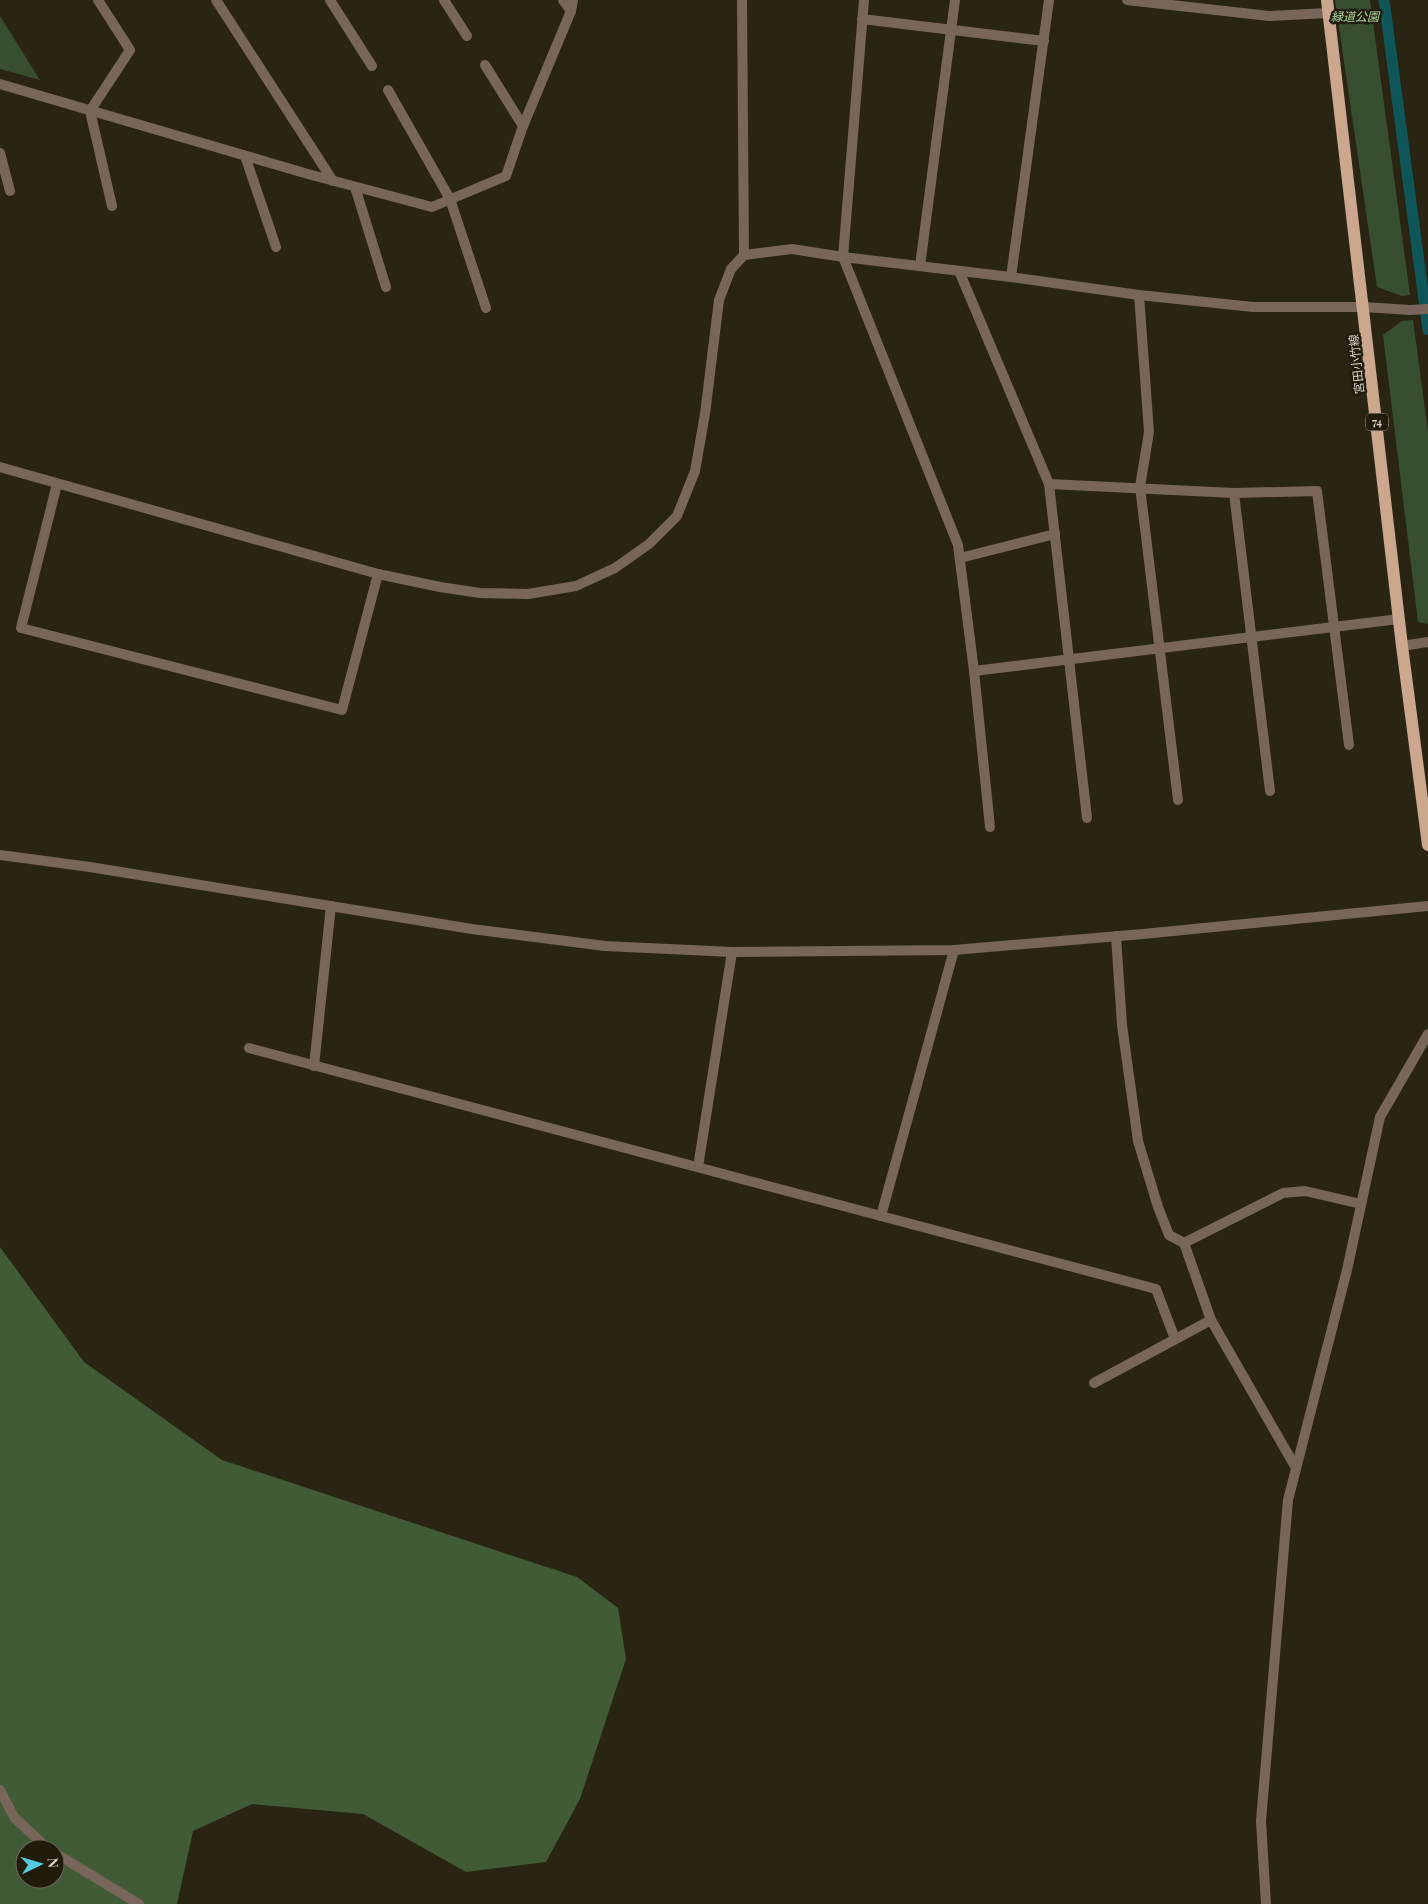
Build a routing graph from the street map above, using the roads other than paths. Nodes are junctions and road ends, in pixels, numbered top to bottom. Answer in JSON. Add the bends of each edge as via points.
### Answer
{"nodes":[{"id":1,"x":98,"y":0,"type":"edge"},
{"id":2,"x":216,"y":0,"type":"edge"},
{"id":3,"x":330,"y":0,"type":"edge"},
{"id":4,"x":444,"y":0,"type":"edge"},
{"id":5,"x":563,"y":0,"type":"edge"},
{"id":6,"x":573,"y":0,"type":"edge"},
{"id":7,"x":742,"y":0,"type":"edge"},
{"id":8,"x":864,"y":0,"type":"edge"},
{"id":9,"x":955,"y":0,"type":"edge"},
{"id":10,"x":1049,"y":0,"type":"edge"},
{"id":11,"x":1127,"y":0,"type":"edge"},
{"id":12,"x":1327,"y":6,"type":"edge"},
{"id":13,"x":570,"y":11,"type":"junction"},
{"id":14,"x":862,"y":19,"type":"junction"},
{"id":15,"x":952,"y":30,"type":"junction"},
{"id":16,"x":468,"y":36,"type":"dead end"},
{"id":17,"x":1044,"y":41,"type":"junction"},
{"id":18,"x":484,"y":65,"type":"dead end"},
{"id":19,"x":372,"y":66,"type":"dead end"},
{"id":20,"x":0,"y":84,"type":"edge"},
{"id":21,"x":388,"y":90,"type":"dead end"},
{"id":22,"x":90,"y":111,"type":"junction"},
{"id":23,"x":523,"y":126,"type":"junction"},
{"id":24,"x":0,"y":153,"type":"edge"},
{"id":25,"x":246,"y":156,"type":"junction"},
{"id":26,"x":333,"y":181,"type":"junction"},
{"id":27,"x":355,"y":187,"type":"junction"},
{"id":28,"x":10,"y":191,"type":"dead end"},
{"id":29,"x":450,"y":199,"type":"junction"},
{"id":30,"x":112,"y":206,"type":"dead end"},
{"id":31,"x":276,"y":247,"type":"dead end"},
{"id":32,"x":744,"y":255,"type":"junction"},
{"id":33,"x":843,"y":257,"type":"junction"},
{"id":34,"x":920,"y":266,"type":"junction"},
{"id":35,"x":959,"y":271,"type":"junction"},
{"id":36,"x":1011,"y":277,"type":"junction"},
{"id":37,"x":386,"y":287,"type":"dead end"},
{"id":38,"x":1139,"y":295,"type":"junction"},
{"id":39,"x":1364,"y":307,"type":"junction"},
{"id":40,"x":486,"y":308,"type":"dead end"},
{"id":41,"x":1428,"y":309,"type":"edge"},
{"id":42,"x":0,"y":467,"type":"edge"},
{"id":43,"x":57,"y":484,"type":"junction"},
{"id":44,"x":1049,"y":484,"type":"junction"},
{"id":45,"x":1140,"y":487,"type":"junction"},
{"id":46,"x":1234,"y":493,"type":"junction"},
{"id":47,"x":1055,"y":534,"type":"junction"},
{"id":48,"x":960,"y":558,"type":"junction"},
{"id":49,"x":378,"y":574,"type":"junction"},
{"id":50,"x":1400,"y":619,"type":"junction"},
{"id":51,"x":1335,"y":627,"type":"junction"},
{"id":52,"x":1251,"y":637,"type":"junction"},
{"id":53,"x":1428,"y":642,"type":"edge"},
{"id":54,"x":1402,"y":646,"type":"junction"},
{"id":55,"x":1160,"y":648,"type":"junction"},
{"id":56,"x":1070,"y":659,"type":"junction"},
{"id":57,"x":974,"y":671,"type":"junction"},
{"id":58,"x":1349,"y":745,"type":"dead end"},
{"id":59,"x":1270,"y":791,"type":"dead end"},
{"id":60,"x":1178,"y":800,"type":"dead end"},
{"id":61,"x":1087,"y":818,"type":"dead end"},
{"id":62,"x":990,"y":827,"type":"dead end"},
{"id":63,"x":1428,"y":845,"type":"edge"},
{"id":64,"x":0,"y":855,"type":"edge"},
{"id":65,"x":331,"y":906,"type":"junction"},
{"id":66,"x":1428,"y":906,"type":"edge"},
{"id":67,"x":1116,"y":936,"type":"junction"},
{"id":68,"x":954,"y":950,"type":"junction"},
{"id":69,"x":732,"y":952,"type":"junction"},
{"id":70,"x":1428,"y":1034,"type":"edge"},
{"id":71,"x":249,"y":1048,"type":"dead end"},
{"id":72,"x":314,"y":1066,"type":"junction"},
{"id":73,"x":698,"y":1167,"type":"junction"},
{"id":74,"x":1361,"y":1204,"type":"junction"},
{"id":75,"x":881,"y":1216,"type":"junction"},
{"id":76,"x":1184,"y":1243,"type":"junction"},
{"id":77,"x":1211,"y":1320,"type":"junction"},
{"id":78,"x":1175,"y":1339,"type":"junction"},
{"id":79,"x":1094,"y":1383,"type":"dead end"},
{"id":80,"x":1296,"y":1468,"type":"junction"},
{"id":81,"x":0,"y":1790,"type":"edge"},
{"id":82,"x":37,"y":1839,"type":"edge"},
{"id":83,"x":65,"y":1859,"type":"edge"},
{"id":84,"x":139,"y":1904,"type":"edge"},
{"id":85,"x":1266,"y":1904,"type":"edge"}],
"edges":[{"from":1,"to":22,"type":"street","via":[[130,50]]},
{"from":2,"to":26,"type":"street"},
{"from":3,"to":19,"type":"street"},
{"from":4,"to":16,"type":"street"},
{"from":5,"to":13,"type":"street"},
{"from":6,"to":13,"type":"street"},
{"from":7,"to":32,"type":"street"},
{"from":8,"to":14,"type":"street"},
{"from":9,"to":15,"type":"street"},
{"from":10,"to":17,"type":"street"},
{"from":11,"to":12,"type":"street","via":[[1269,16]]},
{"from":12,"to":39,"type":"main road","name":"宮田小竹線","number":"74"},
{"from":13,"to":23,"type":"street"},
{"from":14,"to":15,"type":"street"},
{"from":14,"to":33,"type":"street"},
{"from":15,"to":17,"type":"street"},
{"from":15,"to":34,"type":"street"},
{"from":17,"to":36,"type":"street"},
{"from":18,"to":23,"type":"street"},
{"from":20,"to":22,"type":"street"},
{"from":21,"to":29,"type":"street"},
{"from":22,"to":25,"type":"street"},
{"from":22,"to":30,"type":"street"},
{"from":23,"to":29,"type":"street","via":[[506,176]]},
{"from":24,"to":28,"type":"street"},
{"from":25,"to":26,"type":"street"},
{"from":25,"to":31,"type":"street"},
{"from":26,"to":27,"type":"street"},
{"from":27,"to":29,"type":"street","via":[[432,207]]},
{"from":27,"to":37,"type":"street"},
{"from":29,"to":40,"type":"street"},
{"from":32,"to":33,"type":"street","via":[[792,249]]},
{"from":32,"to":49,"type":"street","via":[[731,269],[719,300],[695,471],[677,516],[649,544],[615,568],[576,586],[528,594],[472,592]]},
{"from":33,"to":34,"type":"street"},
{"from":33,"to":48,"type":"street","via":[[958,545]]},
{"from":34,"to":35,"type":"street"},
{"from":35,"to":36,"type":"street"},
{"from":35,"to":44,"type":"street"},
{"from":36,"to":38,"type":"street"},
{"from":38,"to":39,"type":"street","via":[[1253,307]]},
{"from":38,"to":45,"type":"street","via":[[1149,432]]},
{"from":39,"to":41,"type":"street"},
{"from":39,"to":50,"type":"main road","name":"宮田小竹線","number":"74"},
{"from":42,"to":43,"type":"street"},
{"from":43,"to":49,"type":"street"},
{"from":43,"to":49,"type":"street","via":[[22,628],[342,710]]},
{"from":44,"to":45,"type":"street"},
{"from":44,"to":47,"type":"street"},
{"from":45,"to":46,"type":"street"},
{"from":45,"to":55,"type":"street"},
{"from":46,"to":51,"type":"street","via":[[1317,491]]},
{"from":46,"to":52,"type":"street"},
{"from":47,"to":48,"type":"street"},
{"from":47,"to":56,"type":"street"},
{"from":48,"to":57,"type":"street"},
{"from":50,"to":51,"type":"street"},
{"from":50,"to":54,"type":"main road","name":"宮田小竹線","number":"74"},
{"from":51,"to":52,"type":"street"},
{"from":51,"to":58,"type":"street"},
{"from":52,"to":55,"type":"street"},
{"from":52,"to":59,"type":"street"},
{"from":53,"to":54,"type":"street"},
{"from":54,"to":63,"type":"main road","name":"宮田小竹線","number":"74"},
{"from":55,"to":56,"type":"street"},
{"from":55,"to":60,"type":"street"},
{"from":56,"to":57,"type":"street"},
{"from":56,"to":61,"type":"street"},
{"from":57,"to":62,"type":"street"},
{"from":64,"to":65,"type":"street"},
{"from":65,"to":69,"type":"street","via":[[605,946]]},
{"from":65,"to":72,"type":"street"},
{"from":66,"to":67,"type":"street"},
{"from":67,"to":68,"type":"street"},
{"from":67,"to":76,"type":"street","via":[[1122,1025],[1138,1141],[1169,1235]]},
{"from":68,"to":69,"type":"street"},
{"from":68,"to":75,"type":"street"},
{"from":69,"to":73,"type":"street"},
{"from":70,"to":74,"type":"street","via":[[1380,1117]]},
{"from":71,"to":72,"type":"street"},
{"from":72,"to":73,"type":"street"},
{"from":73,"to":75,"type":"street"},
{"from":74,"to":76,"type":"street","via":[[1305,1191],[1283,1193]]},
{"from":74,"to":80,"type":"street"},
{"from":75,"to":78,"type":"street","via":[[1156,1289]]},
{"from":76,"to":77,"type":"street"},
{"from":77,"to":78,"type":"street"},
{"from":77,"to":80,"type":"street"},
{"from":78,"to":79,"type":"street"},
{"from":80,"to":85,"type":"street","via":[[1288,1500],[1261,1821]]},
{"from":81,"to":82,"type":"street","via":[[14,1817]]},
{"from":83,"to":84,"type":"street"}]}
